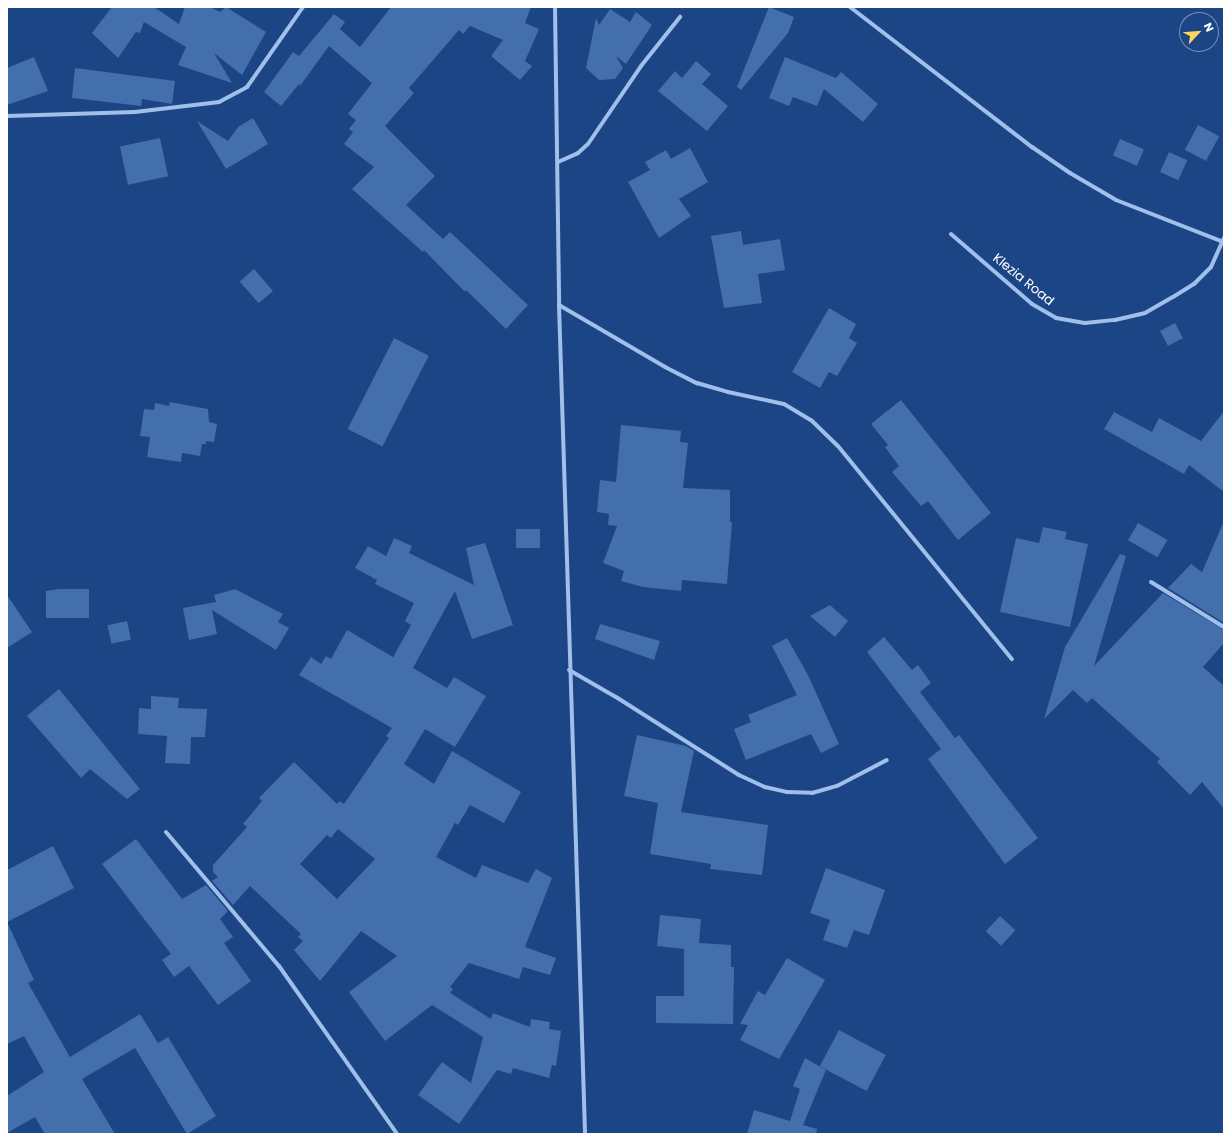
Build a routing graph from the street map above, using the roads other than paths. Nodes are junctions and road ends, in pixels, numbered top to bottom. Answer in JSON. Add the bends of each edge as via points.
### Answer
{"nodes":[{"id":1,"x":303,"y":7,"type":"edge"},
{"id":2,"x":555,"y":7,"type":"edge"},
{"id":3,"x":850,"y":7,"type":"edge"},
{"id":4,"x":680,"y":17,"type":"dead end"},
{"id":5,"x":7,"y":116,"type":"edge"},
{"id":6,"x":558,"y":162,"type":"junction"},
{"id":7,"x":951,"y":234,"type":"dead end"},
{"id":8,"x":1223,"y":240,"type":"edge"},
{"id":9,"x":559,"y":305,"type":"junction"},
{"id":10,"x":1151,"y":582,"type":"dead end"},
{"id":11,"x":1224,"y":627,"type":"edge"},
{"id":12,"x":1012,"y":659,"type":"dead end"},
{"id":13,"x":570,"y":670,"type":"junction"},
{"id":14,"x":887,"y":760,"type":"dead end"},
{"id":15,"x":166,"y":832,"type":"dead end"},
{"id":16,"x":397,"y":1134,"type":"edge"},
{"id":17,"x":585,"y":1134,"type":"edge"}],
"edges":[{"from":1,"to":5,"type":"street","via":[[247,87],[219,102],[135,112]]},
{"from":2,"to":6,"type":"street"},
{"from":3,"to":8,"type":"street","via":[[1032,147],[1070,173],[1122,203]]},
{"from":4,"to":6,"type":"street","via":[[641,66],[588,144]]},
{"from":6,"to":9,"type":"street"},
{"from":7,"to":8,"type":"street","name":"Klezia Road","via":[[1032,304],[1056,318],[1085,323],[1145,313],[1173,297],[1194,284],[1211,266]]},
{"from":9,"to":12,"type":"street","via":[[697,383],[784,404],[811,420],[838,446]]},
{"from":9,"to":13,"type":"street"},
{"from":10,"to":11,"type":"street"},
{"from":13,"to":14,"type":"street","via":[[616,696],[739,775],[765,787],[788,792],[812,793],[837,786]]},
{"from":13,"to":17,"type":"street"},
{"from":15,"to":16,"type":"street","via":[[279,966]]}]}
